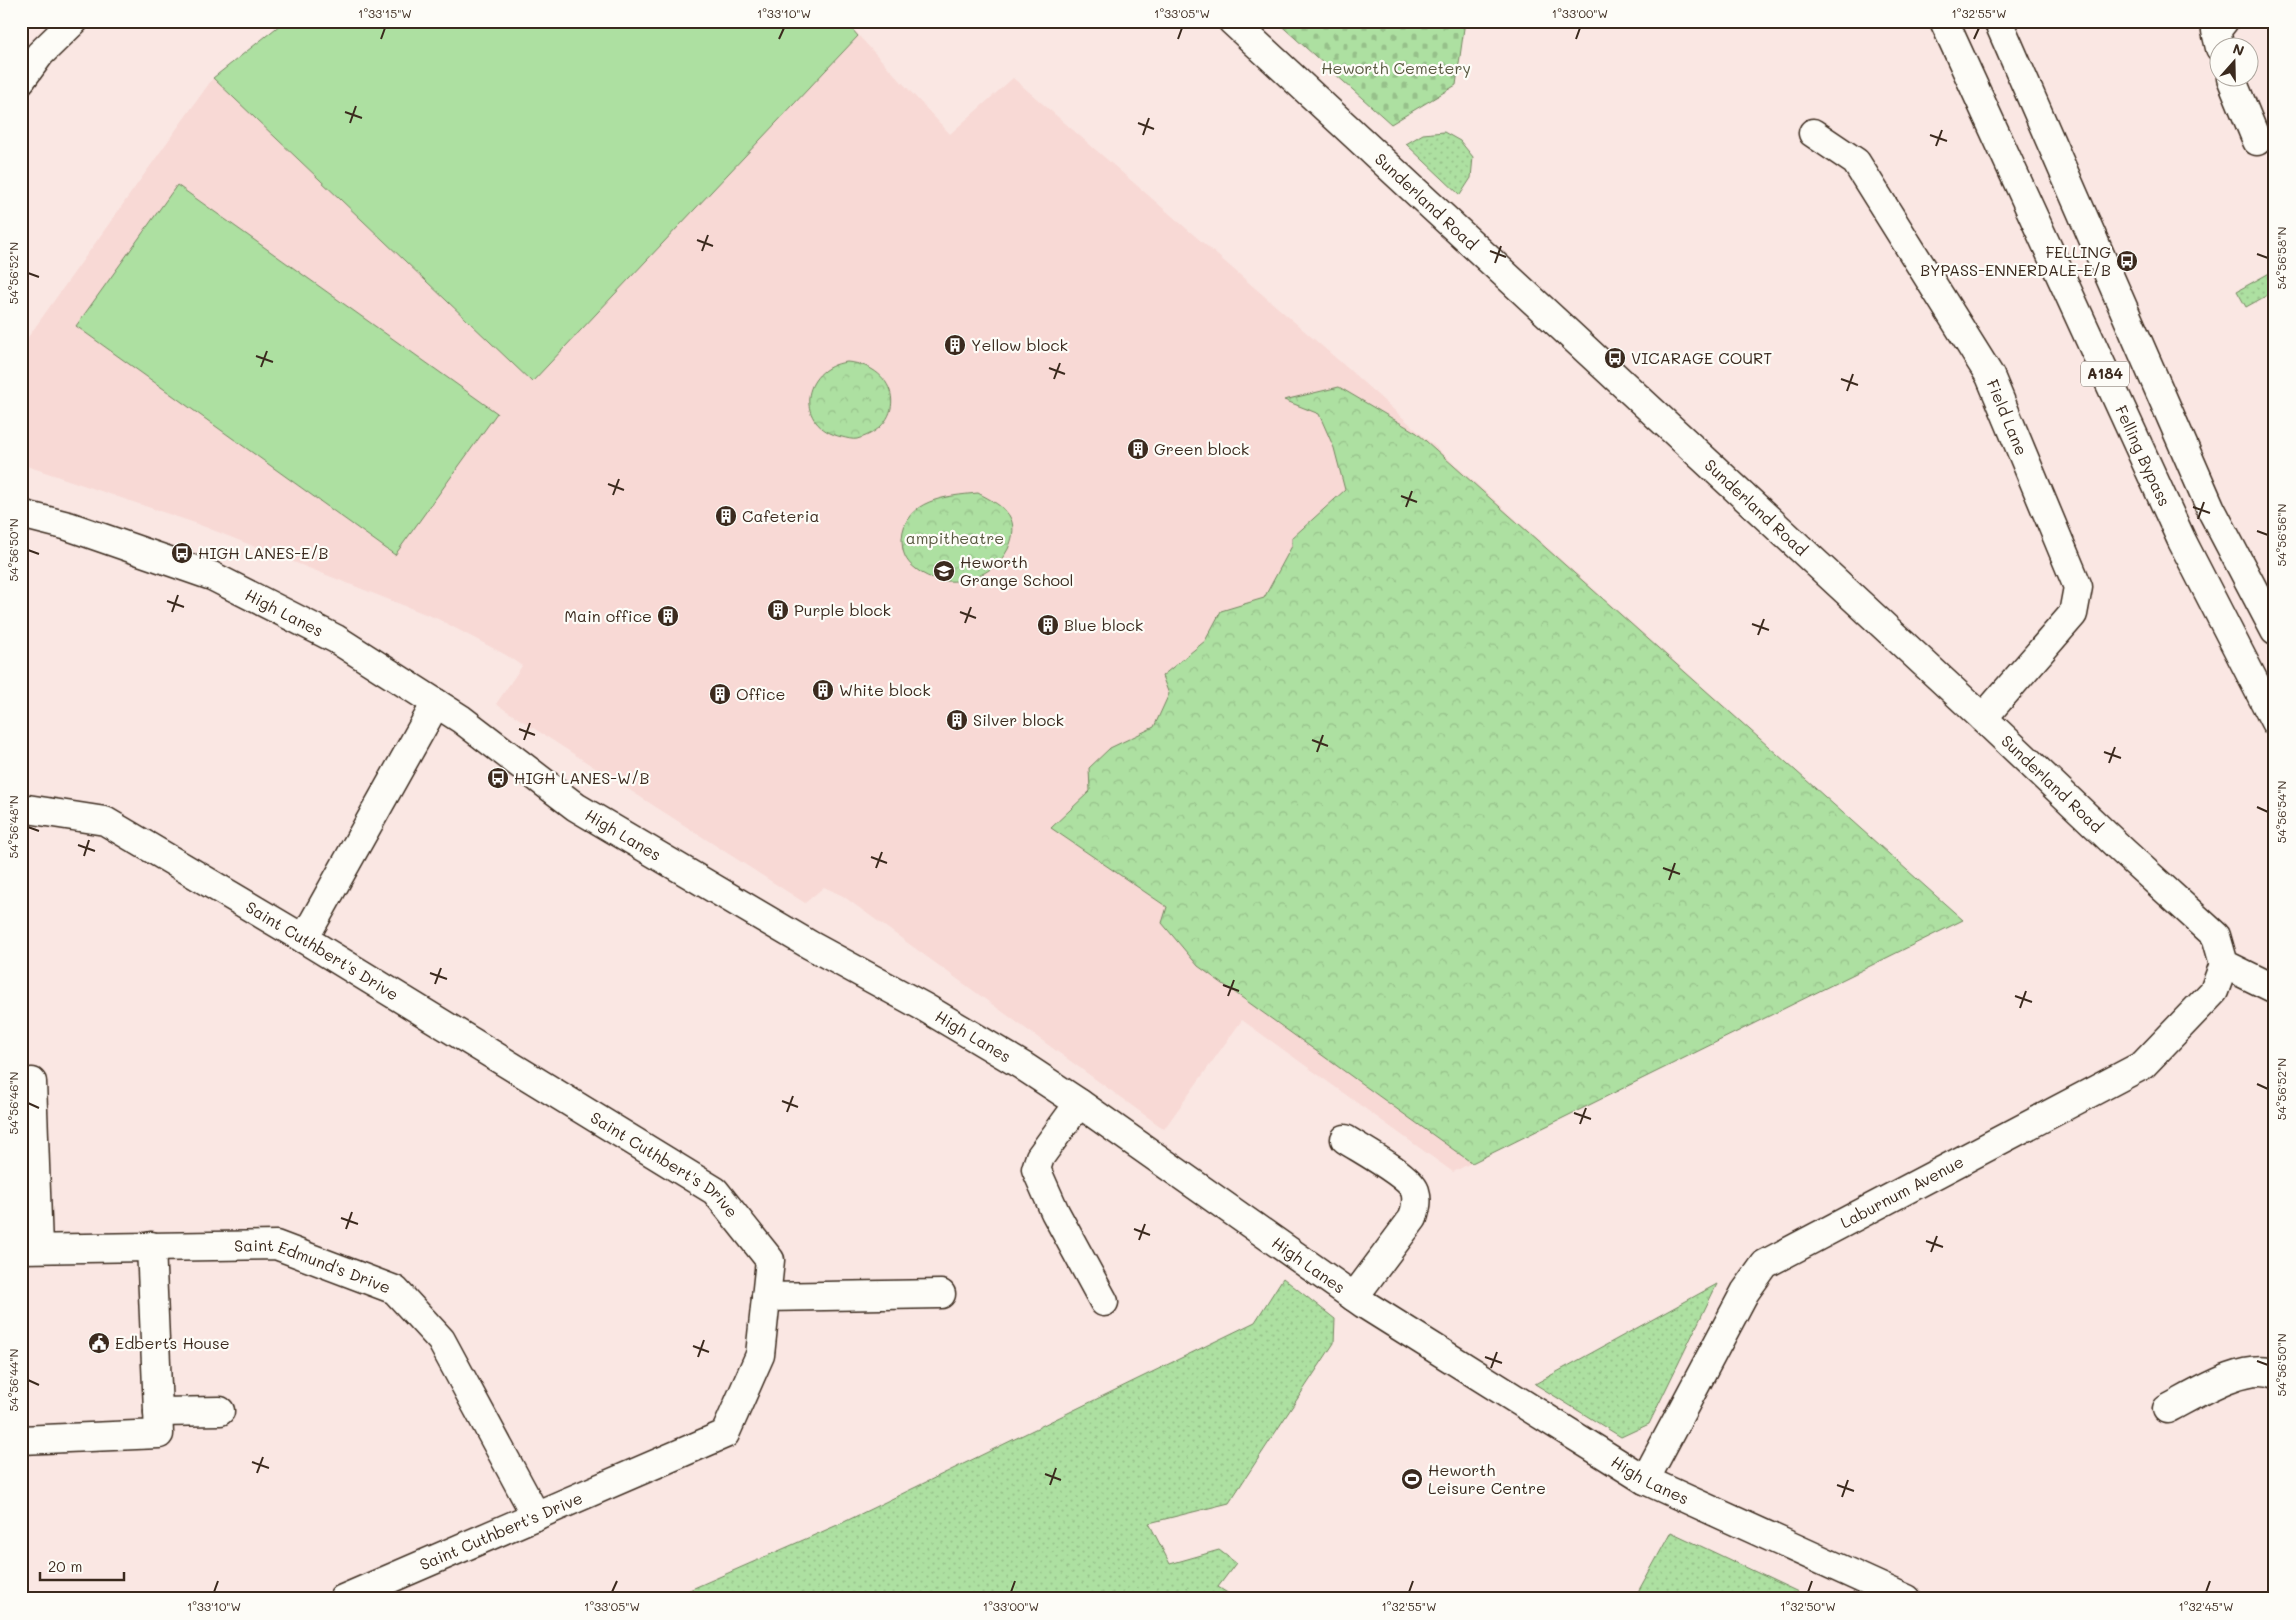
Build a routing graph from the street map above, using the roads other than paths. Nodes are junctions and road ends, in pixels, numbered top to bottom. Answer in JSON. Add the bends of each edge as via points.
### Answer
{"nodes":[{"id":1,"x":74,"y":21,"type":"edge"},
{"id":2,"x":1232,"y":21,"type":"edge"},
{"id":3,"x":1944,"y":21,"type":"edge"},
{"id":4,"x":1998,"y":21,"type":"edge"},
{"id":5,"x":2224,"y":21,"type":"edge"},
{"id":6,"x":2218,"y":38,"type":"edge"},
{"id":7,"x":21,"y":80,"type":"edge"},
{"id":8,"x":2235,"y":88,"type":"edge"},
{"id":9,"x":1813,"y":133,"type":"dead end"},
{"id":10,"x":2257,"y":141,"type":"dead end"},
{"id":11,"x":21,"y":514,"type":"edge"},
{"id":12,"x":2275,"y":631,"type":"edge"},
{"id":13,"x":436,"y":702,"type":"junction"},
{"id":14,"x":1984,"y":718,"type":"junction"},
{"id":15,"x":2275,"y":722,"type":"edge"},
{"id":16,"x":21,"y":808,"type":"edge"},
{"id":17,"x":304,"y":939,"type":"junction"},
{"id":18,"x":2224,"y":964,"type":"junction"},
{"id":19,"x":2275,"y":989,"type":"edge"},
{"id":20,"x":32,"y":1082,"type":"dead end"},
{"id":21,"x":1079,"y":1103,"type":"junction"},
{"id":22,"x":1345,"y":1139,"type":"dead end"},
{"id":23,"x":151,"y":1246,"type":"junction"},
{"id":24,"x":30,"y":1248,"type":"edge"},
{"id":25,"x":941,"y":1294,"type":"dead end"},
{"id":26,"x":766,"y":1297,"type":"junction"},
{"id":27,"x":1354,"y":1298,"type":"junction"},
{"id":28,"x":1104,"y":1302,"type":"dead end"},
{"id":29,"x":2275,"y":1374,"type":"edge"},
{"id":30,"x":2167,"y":1409,"type":"dead end"},
{"id":31,"x":220,"y":1411,"type":"dead end"},
{"id":32,"x":158,"y":1412,"type":"junction"},
{"id":33,"x":21,"y":1440,"type":"edge"},
{"id":34,"x":1645,"y":1480,"type":"junction"},
{"id":35,"x":536,"y":1516,"type":"junction"},
{"id":36,"x":343,"y":1599,"type":"edge"},
{"id":37,"x":1907,"y":1599,"type":"edge"}],
"edges":[{"from":1,"to":7,"type":"main road","via":[[40,54]]},
{"from":2,"to":14,"type":"main road","name":"Sunderland Road"},
{"from":3,"to":15,"type":"main road","name":"Felling Bypass","number":"A184","via":[[2182,541]]},
{"from":4,"to":12,"type":"main road","number":"A184","via":[[2211,509]]},
{"from":5,"to":6,"type":"main road","via":[[2216,32]]},
{"from":8,"to":10,"type":"main road"},
{"from":9,"to":14,"type":"main road","name":"Field Lane","via":[[1856,162],[1990,376],[2078,587],[2073,614]]},
{"from":11,"to":13,"type":"main road","name":"High Lanes","via":[[68,526],[212,576],[336,639]]},
{"from":13,"to":17,"type":"main road"},
{"from":13,"to":21,"type":"main road","name":"High Lanes","via":[[576,807],[810,945],[924,1007]]},
{"from":14,"to":18,"type":"main road","name":"Sunderland Road","via":[[2216,936]]},
{"from":16,"to":17,"type":"main road","name":"Saint Cuthbert's Drive","via":[[105,821]]},
{"from":17,"to":26,"type":"main road","name":"Saint Cuthbert's Drive","via":[[715,1191],[770,1260]]},
{"from":18,"to":19,"type":"main road"},
{"from":18,"to":34,"type":"main road","name":"Laburnum Avenue","via":[[2214,991],[2143,1065],[1765,1264],[1745,1292]]},
{"from":20,"to":24,"type":"main road"},
{"from":21,"to":27,"type":"main road","name":"High Lanes"},
{"from":21,"to":28,"type":"main road","via":[[1040,1157],[1036,1169]]},
{"from":22,"to":27,"type":"main road","via":[[1407,1179],[1414,1189],[1417,1203],[1413,1218]]},
{"from":23,"to":24,"type":"main road","name":"Saint Edmund's Drive"},
{"from":23,"to":32,"type":"main road"},
{"from":23,"to":35,"type":"main road","name":"Saint Edmund's Drive","via":[[276,1245],[395,1290],[441,1340]]},
{"from":25,"to":26,"type":"main road"},
{"from":26,"to":35,"type":"main road","name":"Saint Cuthbert's Drive","via":[[760,1355],[725,1434]]},
{"from":27,"to":34,"type":"main road","name":"High Lanes"},
{"from":29,"to":30,"type":"main road","via":[[2266,1370],[2236,1375]]},
{"from":31,"to":32,"type":"main road"},
{"from":32,"to":33,"type":"main road","via":[[159,1434]]},
{"from":34,"to":37,"type":"main road","name":"High Lanes"},
{"from":35,"to":36,"type":"main road","name":"Saint Cuthbert's Drive"}]}
